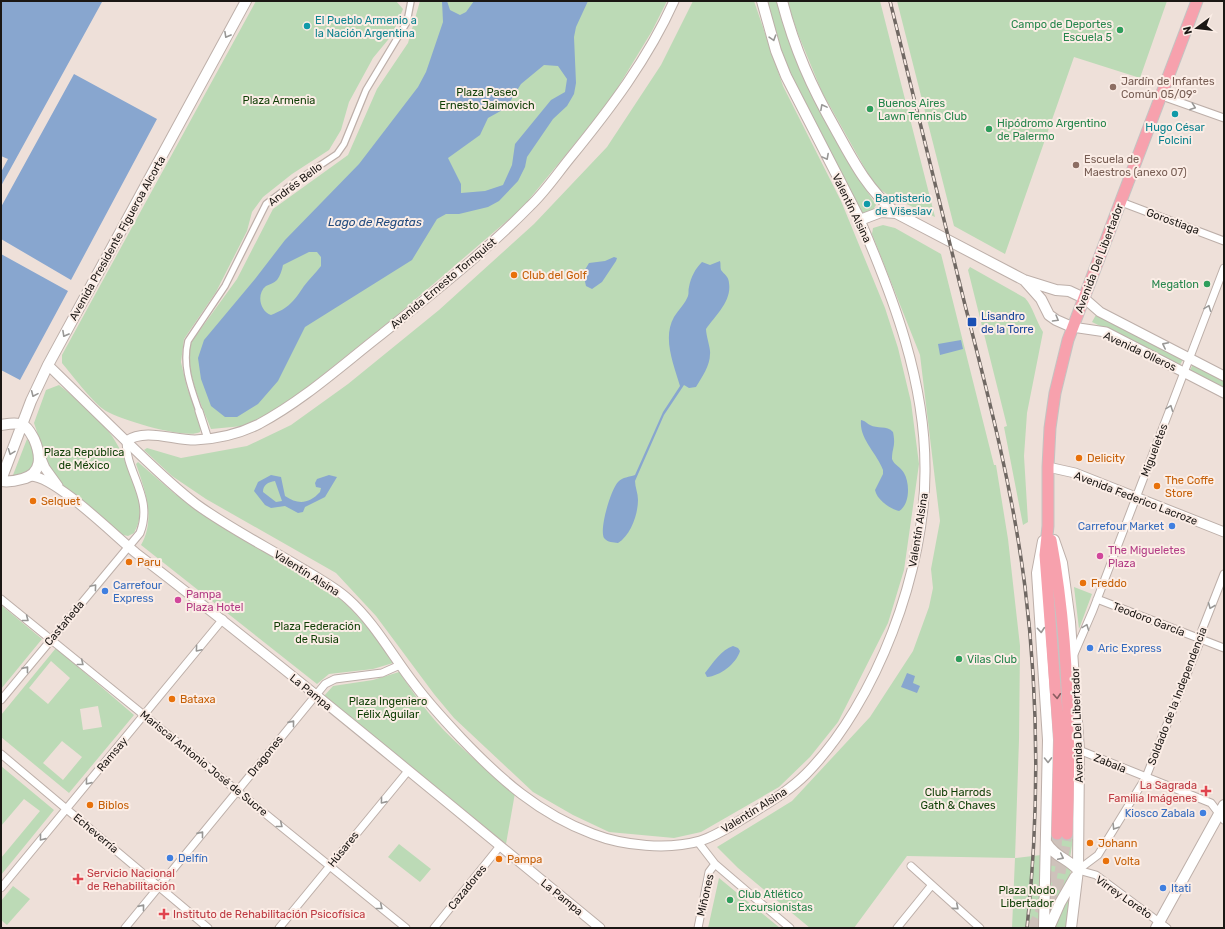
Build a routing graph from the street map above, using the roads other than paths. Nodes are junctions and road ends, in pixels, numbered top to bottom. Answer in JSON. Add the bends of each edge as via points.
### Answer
{"nodes":[{"id":1,"x":246,"y":1,"type":"edge"},
{"id":2,"x":411,"y":1,"type":"edge"},
{"id":3,"x":674,"y":1,"type":"edge"},
{"id":4,"x":762,"y":1,"type":"edge"},
{"id":5,"x":782,"y":1,"type":"edge"},
{"id":6,"x":1197,"y":1,"type":"edge"},
{"id":7,"x":1162,"y":96,"type":"junction"},
{"id":8,"x":1224,"y":118,"type":"edge"},
{"id":9,"x":878,"y":198,"type":"junction"},
{"id":10,"x":1121,"y":202,"type":"junction"},
{"id":11,"x":896,"y":213,"type":"junction"},
{"id":12,"x":874,"y":215,"type":"junction"},
{"id":13,"x":860,"y":220,"type":"junction"},
{"id":14,"x":1224,"y":241,"type":"edge"},
{"id":15,"x":1224,"y":268,"type":"edge"},
{"id":16,"x":1024,"y":280,"type":"junction"},
{"id":17,"x":1056,"y":290,"type":"junction"},
{"id":18,"x":1084,"y":298,"type":"junction"},
{"id":19,"x":1045,"y":307,"type":"junction"},
{"id":20,"x":1072,"y":327,"type":"junction"},
{"id":21,"x":1189,"y":358,"type":"junction"},
{"id":22,"x":48,"y":365,"type":"junction"},
{"id":23,"x":1184,"y":371,"type":"junction"},
{"id":24,"x":1224,"y":376,"type":"edge"},
{"id":25,"x":1224,"y":393,"type":"edge"},
{"id":26,"x":199,"y":411,"type":"joint"},
{"id":27,"x":22,"y":424,"type":"junction"},
{"id":28,"x":1,"y":426,"type":"edge"},
{"id":29,"x":208,"y":439,"type":"junction"},
{"id":30,"x":126,"y":441,"type":"junction"},
{"id":31,"x":40,"y":456,"type":"junction"},
{"id":32,"x":1048,"y":467,"type":"junction"},
{"id":33,"x":31,"y":476,"type":"junction"},
{"id":34,"x":1,"y":480,"type":"edge"},
{"id":35,"x":58,"y":488,"type":"junction"},
{"id":36,"x":1136,"y":497,"type":"junction"},
{"id":37,"x":1048,"y":526,"type":"junction"},
{"id":38,"x":1224,"y":532,"type":"edge"},
{"id":39,"x":128,"y":546,"type":"junction"},
{"id":40,"x":1224,"y":574,"type":"edge"},
{"id":41,"x":1,"y":599,"type":"edge"},
{"id":42,"x":1097,"y":599,"type":"junction"},
{"id":43,"x":223,"y":619,"type":"junction"},
{"id":44,"x":51,"y":639,"type":"junction"},
{"id":45,"x":1201,"y":639,"type":"junction"},
{"id":46,"x":1224,"y":648,"type":"edge"},
{"id":47,"x":1074,"y":654,"type":"junction"},
{"id":48,"x":400,"y":665,"type":"junction"},
{"id":49,"x":315,"y":695,"type":"junction"},
{"id":50,"x":1,"y":700,"type":"edge"},
{"id":51,"x":144,"y":715,"type":"junction"},
{"id":52,"x":1080,"y":750,"type":"junction"},
{"id":53,"x":1,"y":754,"type":"edge"},
{"id":54,"x":408,"y":771,"type":"junction"},
{"id":55,"x":1146,"y":777,"type":"junction"},
{"id":56,"x":237,"y":790,"type":"junction"},
{"id":57,"x":1224,"y":805,"type":"edge"},
{"id":58,"x":67,"y":808,"type":"junction"},
{"id":59,"x":1222,"y":817,"type":"edge"},
{"id":60,"x":1062,"y":834,"type":"tunnel mouth"},
{"id":61,"x":698,"y":842,"type":"junction"},
{"id":62,"x":1046,"y":842,"type":"junction"},
{"id":63,"x":500,"y":846,"type":"junction"},
{"id":64,"x":716,"y":864,"type":"junction"},
{"id":65,"x":330,"y":866,"type":"junction"},
{"id":66,"x":911,"y":866,"type":"dead end"},
{"id":67,"x":1078,"y":870,"type":"junction"},
{"id":68,"x":159,"y":886,"type":"junction"},
{"id":69,"x":931,"y":886,"type":"junction"},
{"id":70,"x":1,"y":888,"type":"edge"},
{"id":71,"x":595,"y":926,"type":"edge"},
{"id":72,"x":1161,"y":926,"type":"edge"},
{"id":73,"x":125,"y":928,"type":"edge"},
{"id":74,"x":208,"y":928,"type":"edge"},
{"id":75,"x":279,"y":928,"type":"edge"},
{"id":76,"x":406,"y":928,"type":"edge"},
{"id":77,"x":434,"y":928,"type":"edge"},
{"id":78,"x":698,"y":928,"type":"edge"},
{"id":79,"x":790,"y":928,"type":"edge"},
{"id":80,"x":897,"y":928,"type":"edge"},
{"id":81,"x":980,"y":928,"type":"edge"},
{"id":82,"x":1044,"y":928,"type":"edge"},
{"id":83,"x":1049,"y":928,"type":"edge"},
{"id":84,"x":1071,"y":928,"type":"edge"}],
"edges":[{"from":1,"to":22,"type":"main road","name":"Avenida Presidente Figueroa Alcorta","one_way":true},
{"from":2,"to":26,"type":"street","name":"Andrés Bello","via":[[407,22],[366,90],[344,144],[337,154],[266,204],[225,286],[188,341],[185,352],[186,372]]},
{"from":3,"to":29,"type":"street","name":"Avenida Ernesto Tornquist","via":[[663,26],[626,87],[532,205],[506,230],[403,318],[293,403],[246,430]]},
{"from":4,"to":13,"type":"main road","name":"Valentín Alsina","one_way":true,"via":[[786,76]]},
{"from":9,"to":5,"type":"main road","name":"Valentín Alsina","one_way":true,"via":[[851,159],[807,75],[792,39]]},
{"from":6,"to":7,"type":"main road","name":"Avenida Del Libertador"},
{"from":7,"to":8,"type":"street","one_way":true},
{"from":7,"to":10,"type":"main road","name":"Avenida Del Libertador"},
{"from":9,"to":11,"type":"main road","name":"Avenida Olleros"},
{"from":9,"to":12,"type":"main road","via":[[880,208]]},
{"from":10,"to":14,"type":"street","name":"Gorostiaga"},
{"from":10,"to":18,"type":"main road","name":"Avenida Del Libertador"},
{"from":11,"to":12,"type":"main road"},
{"from":11,"to":16,"type":"main road","name":"Avenida Olleros"},
{"from":12,"to":13,"type":"main road"},
{"from":13,"to":61,"type":"street","name":"Valentín Alsina","via":[[899,316],[907,343],[923,435],[924,494],[907,590],[881,659],[846,724],[828,748],[790,788],[727,828]]},
{"from":21,"to":15,"type":"street","name":"Migueletes","one_way":true},
{"from":16,"to":17,"type":"main road","name":"Avenida Olleros"},
{"from":16,"to":19,"type":"main road","name":"Avenida Olleros"},
{"from":17,"to":18,"type":"main road","name":"Avenida Olleros","via":[[1069,290]]},
{"from":17,"to":19,"type":"main road","via":[[1048,297]]},
{"from":18,"to":20,"type":"main road","name":"Avenida Del Libertador"},
{"from":21,"to":18,"type":"street","name":"Avenida Olleros","one_way":true,"via":[[1100,312]]},
{"from":19,"to":20,"type":"main road","name":"Avenida Olleros","one_way":true,"via":[[1056,320]]},
{"from":20,"to":23,"type":"street","name":"Avenida Olleros","via":[[1106,332]]},
{"from":20,"to":32,"type":"main road","name":"Avenida Del Libertador","via":[[1055,393]]},
{"from":21,"to":23,"type":"street","name":"Migueletes"},
{"from":21,"to":24,"type":"street","name":"Avenida Olleros"},
{"from":22,"to":27,"type":"main road","name":"Avenida Presidente Figueroa Alcorta","one_way":true},
{"from":22,"to":30,"type":"street","name":"Valentín Alsina"},
{"from":23,"to":25,"type":"street","name":"Avenida Olleros"},
{"from":36,"to":23,"type":"street","name":"Migueletes","one_way":true},
{"from":26,"to":29,"type":"street","name":"Andrés Bello"},
{"from":27,"to":28,"type":"main road"},
{"from":27,"to":31,"type":"main road","via":[[30,431]]},
{"from":27,"to":34,"type":"main road","name":"Avenida Presidente Figueroa Alcorta","one_way":true},
{"from":29,"to":30,"type":"street","name":"Avenida Ernesto Tornquist","via":[[142,435]]},
{"from":30,"to":39,"type":"street","name":"Castañeda","via":[[143,499],[144,514],[140,533]]},
{"from":30,"to":48,"type":"street","name":"Valentín Alsina","via":[[169,482],[199,506],[326,583],[349,600],[367,619]]},
{"from":31,"to":33,"type":"main road","via":[[38,468]]},
{"from":31,"to":35,"type":"street","name":"La Pampa"},
{"from":32,"to":36,"type":"street","name":"Avenida Federico Lacroze","via":[[1076,473]]},
{"from":32,"to":37,"type":"main road","name":"Avenida Del Libertador"},
{"from":33,"to":34,"type":"main road","via":[[16,481]]},
{"from":33,"to":35,"type":"street","name":"La Pampa","via":[[40,477]]},
{"from":35,"to":39,"type":"street","name":"La Pampa"},
{"from":36,"to":38,"type":"street","name":"Avenida Federico Lacroze"},
{"from":36,"to":42,"type":"street","name":"Migueletes"},
{"from":37,"to":47,"type":"main road","name":"Avenida Del Libertador","via":[[1062,563]]},
{"from":37,"to":60,"type":"main road","name":"Avenida Del Libertador","via":[[1046,570],[1059,740]]},
{"from":37,"to":62,"type":"main road","name":"Avenida Del Libertador","one_way":true,"via":[[1037,573],[1048,740]]},
{"from":39,"to":43,"type":"street","name":"La Pampa"},
{"from":44,"to":39,"type":"street","name":"Castañeda","one_way":true},
{"from":40,"to":45,"type":"street","name":"Soldado de la Independencia","one_way":true,"via":[[1202,630]]},
{"from":41,"to":44,"type":"street","name":"Mariscal Antonio José de Sucre","one_way":true},
{"from":42,"to":45,"type":"street","name":"Teodoro García"},
{"from":47,"to":42,"type":"street","name":"Migueletes","one_way":true},
{"from":43,"to":49,"type":"street","name":"La Pampa"},
{"from":43,"to":51,"type":"street","name":"Ramsay","one_way":true},
{"from":50,"to":44,"type":"street","name":"Castañeda","one_way":true},
{"from":44,"to":51,"type":"street","name":"Mariscal Antonio José de Sucre","one_way":true},
{"from":45,"to":46,"type":"street","name":"Teodoro García"},
{"from":45,"to":55,"type":"street","name":"Soldado de la Independencia"},
{"from":47,"to":52,"type":"main road","name":"Avenida Del Libertador"},
{"from":48,"to":49,"type":"street","name":"Dragones","via":[[382,673],[329,681]]},
{"from":48,"to":61,"type":"street","name":"Valentín Alsina","via":[[430,704],[494,773],[516,791],[557,817],[592,834],[626,843],[650,846]]},
{"from":49,"to":54,"type":"street","name":"La Pampa"},
{"from":56,"to":49,"type":"street","name":"Dragones","one_way":true},
{"from":51,"to":56,"type":"street","name":"Mariscal Antonio José de Sucre"},
{"from":51,"to":58,"type":"street","name":"Ramsay","one_way":true},
{"from":52,"to":55,"type":"street","name":"Zabala"},
{"from":52,"to":67,"type":"main road","name":"Avenida Del Libertador"},
{"from":53,"to":58,"type":"street","name":"Echeverría"},
{"from":54,"to":63,"type":"street","name":"La Pampa"},
{"from":54,"to":65,"type":"street","name":"Húsares","one_way":true},
{"from":55,"to":59,"type":"street","name":"Zabala","via":[[1211,803]]},
{"from":55,"to":67,"type":"street","name":"Soldado de la Independencia","one_way":true,"via":[[1098,855]]},
{"from":56,"to":65,"type":"street","name":"Mariscal Antonio José de Sucre","one_way":true},
{"from":68,"to":56,"type":"street","name":"Dragones","one_way":true},
{"from":57,"to":59,"type":"main road"},
{"from":58,"to":68,"type":"street","name":"Echeverría"},
{"from":58,"to":70,"type":"street","name":"Ramsay","one_way":true},
{"from":59,"to":72,"type":"main road"},
{"from":61,"to":64,"type":"street"},
{"from":62,"to":67,"type":"main road","one_way":true,"via":[[1052,852],[1070,862]]},
{"from":62,"to":82,"type":"main road","name":"Avenida Del Libertador"},
{"from":63,"to":71,"type":"street","name":"La Pampa"},
{"from":63,"to":77,"type":"street","name":"Cazadores"},
{"from":64,"to":78,"type":"street","name":"Miñones","via":[[709,872]]},
{"from":64,"to":79,"type":"street"},
{"from":65,"to":75,"type":"street","name":"Húsares"},
{"from":65,"to":76,"type":"street","name":"Mariscal Antonio José de Sucre","one_way":true},
{"from":66,"to":69,"type":"street"},
{"from":67,"to":72,"type":"street","name":"Virrey Loreto","via":[[1096,876]]},
{"from":67,"to":83,"type":"main road"},
{"from":67,"to":84,"type":"main road","name":"Avenida Del Libertador"},
{"from":73,"to":68,"type":"street","name":"Dragones","one_way":true},
{"from":68,"to":74,"type":"street","name":"Echeverría"},
{"from":69,"to":80,"type":"street"},
{"from":69,"to":81,"type":"street","one_way":true}]}
